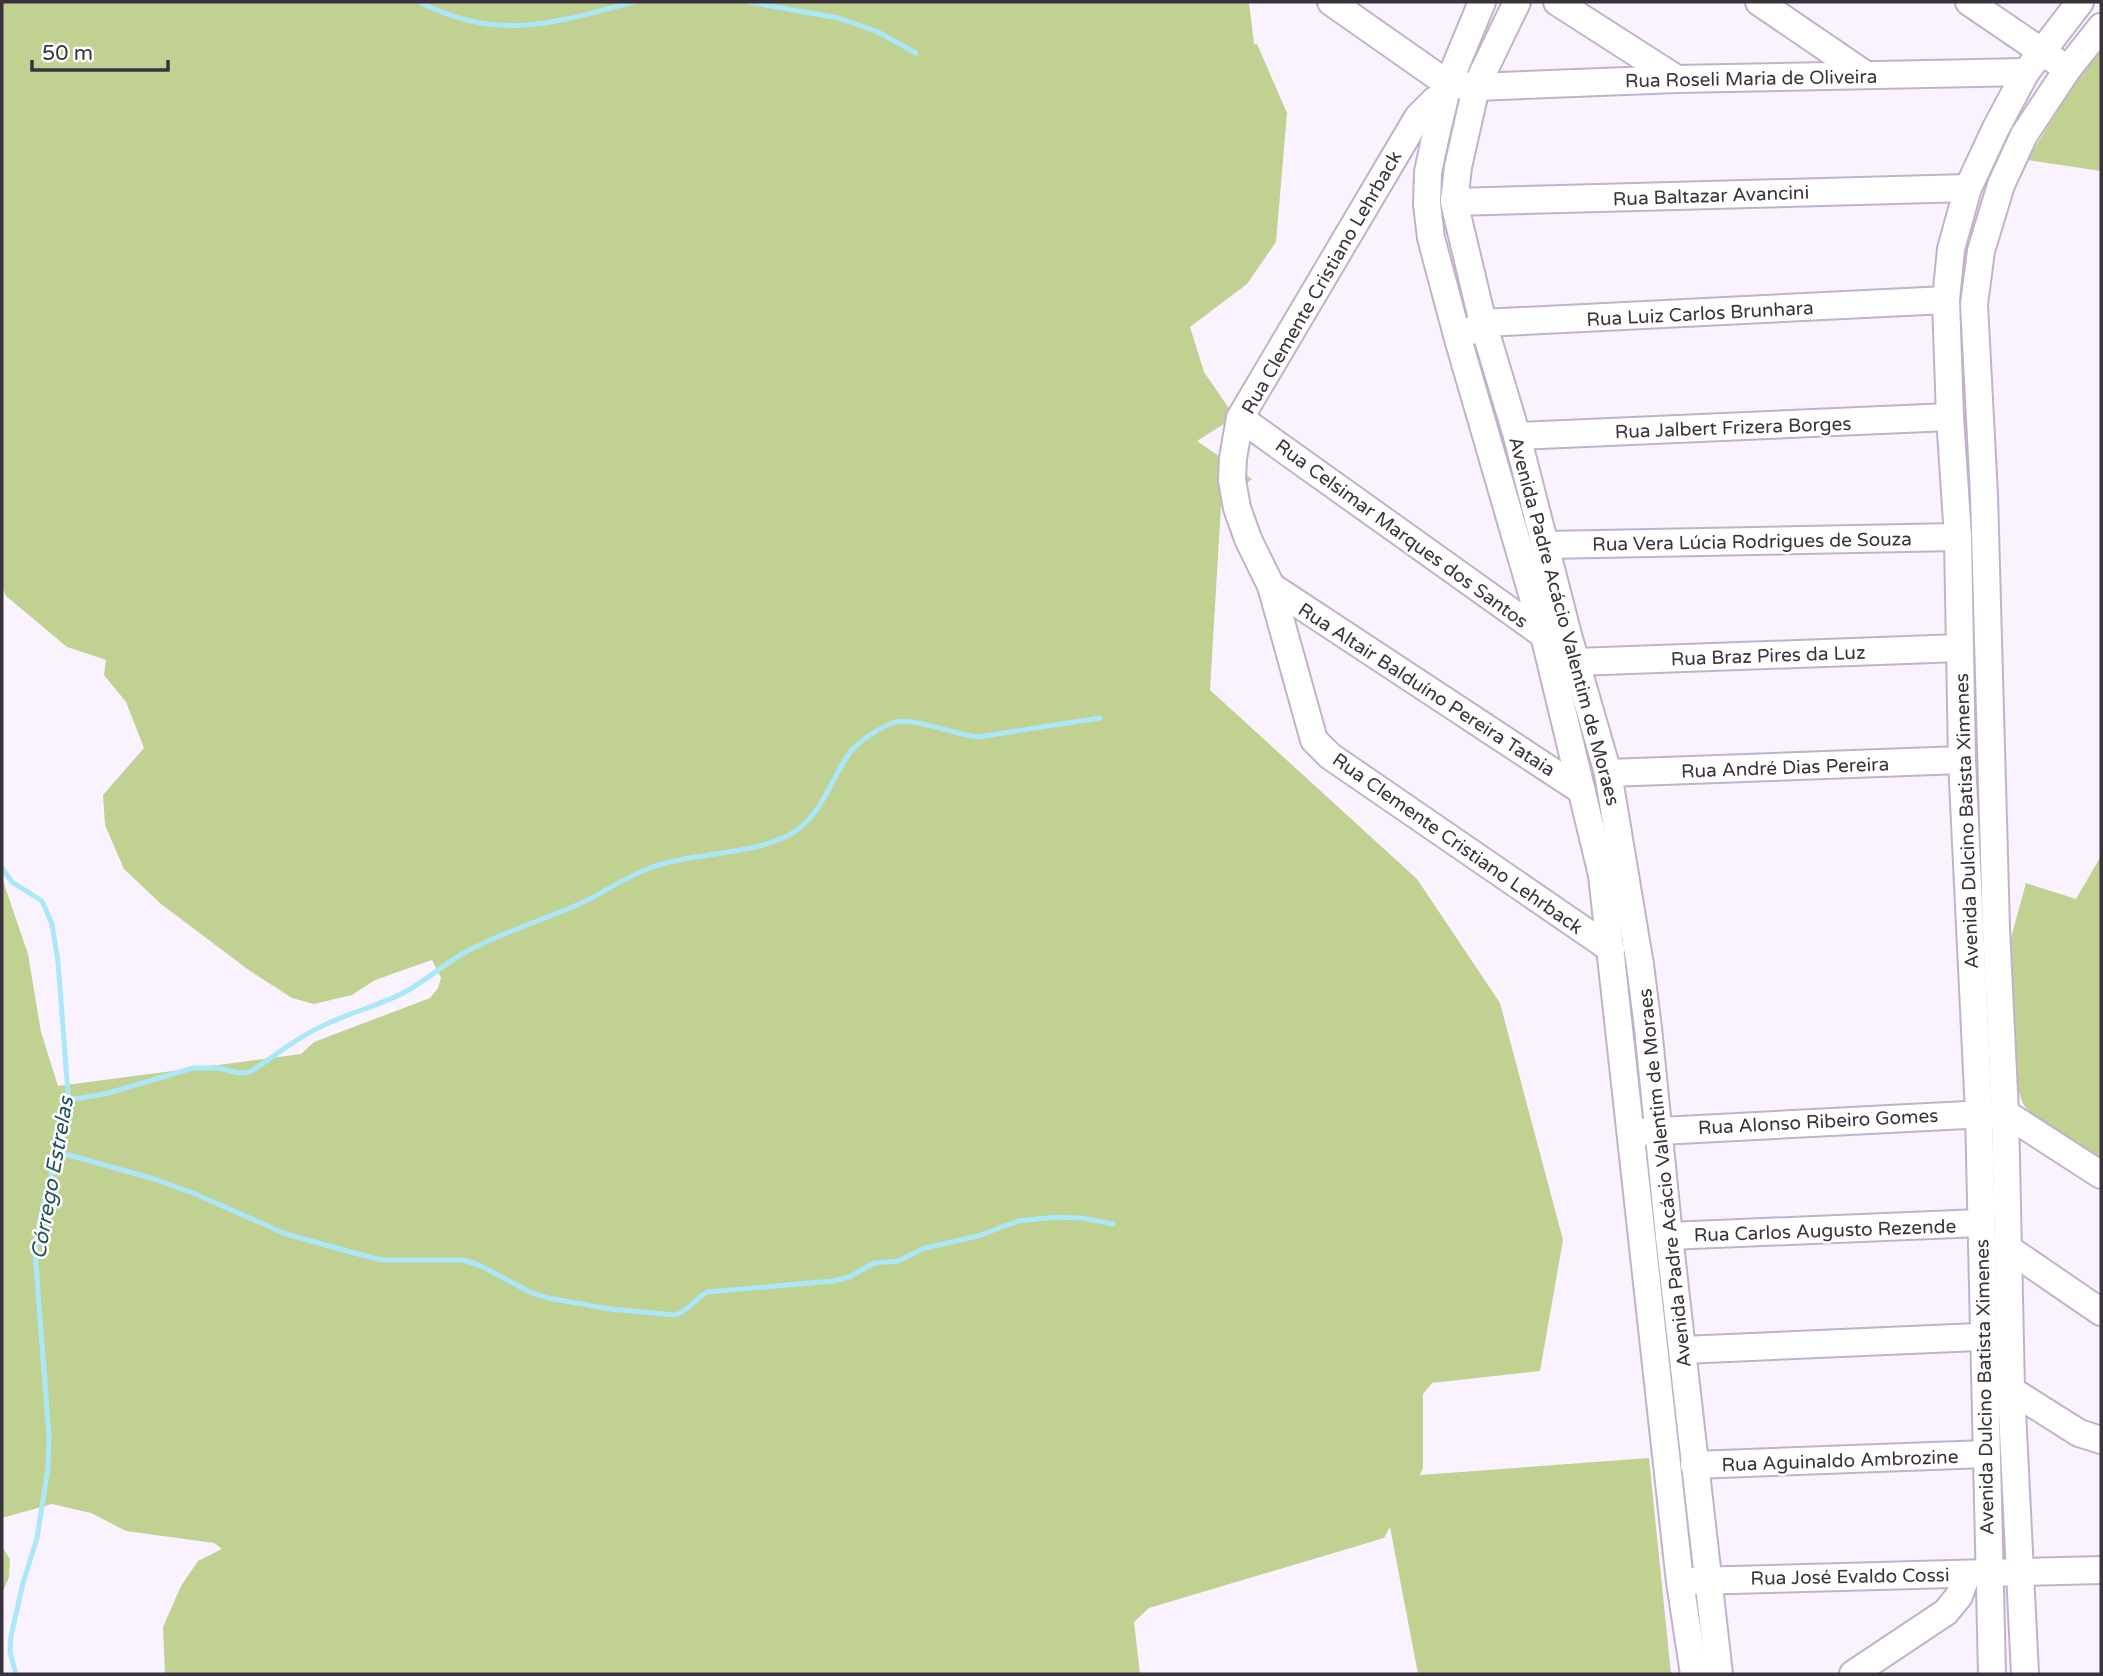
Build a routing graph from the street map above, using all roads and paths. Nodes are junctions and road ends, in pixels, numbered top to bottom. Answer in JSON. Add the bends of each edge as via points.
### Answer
{"nodes":[{"id":1,"x":1331,"y":2,"type":"edge"},
{"id":2,"x":1482,"y":2,"type":"edge"},
{"id":3,"x":1517,"y":2,"type":"edge"},
{"id":4,"x":1557,"y":2,"type":"edge"},
{"id":5,"x":1759,"y":2,"type":"edge"},
{"id":6,"x":1969,"y":2,"type":"edge"},
{"id":7,"x":2080,"y":2,"type":"edge"},
{"id":8,"x":2101,"y":27,"type":"edge"},
{"id":9,"x":2034,"y":62,"type":"junction"},
{"id":10,"x":2067,"y":69,"type":"junction"},
{"id":11,"x":1866,"y":75,"type":"junction"},
{"id":12,"x":1677,"y":79,"type":"junction"},
{"id":13,"x":1476,"y":87,"type":"junction"},
{"id":14,"x":1446,"y":89,"type":"junction"},
{"id":15,"x":1968,"y":188,"type":"junction"},
{"id":16,"x":1454,"y":202,"type":"junction"},
{"id":17,"x":1946,"y":300,"type":"junction"},
{"id":18,"x":1483,"y":323,"type":"junction"},
{"id":19,"x":1458,"y":339,"type":"junction"},
{"id":20,"x":1950,"y":417,"type":"junction"},
{"id":21,"x":1240,"y":418,"type":"junction"},
{"id":22,"x":1517,"y":436,"type":"junction"},
{"id":23,"x":1958,"y":537,"type":"junction"},
{"id":24,"x":1546,"y":545,"type":"junction"},
{"id":25,"x":1271,"y":586,"type":"junction"},
{"id":26,"x":1556,"y":635,"type":"junction"},
{"id":27,"x":1960,"y":648,"type":"junction"},
{"id":28,"x":1576,"y":662,"type":"junction"},
{"id":29,"x":1962,"y":760,"type":"junction"},
{"id":30,"x":1608,"y":773,"type":"junction"},
{"id":31,"x":1583,"y":791,"type":"junction"},
{"id":32,"x":1614,"y":874,"type":"junction"},
{"id":33,"x":1611,"y":949,"type":"junction"},
{"id":34,"x":1992,"y":1113,"type":"junction"},
{"id":35,"x":1645,"y":1131,"type":"junction"},
{"id":36,"x":2101,"y":1175,"type":"edge"},
{"id":37,"x":1980,"y":1223,"type":"junction"},
{"id":38,"x":1669,"y":1236,"type":"junction"},
{"id":39,"x":2009,"y":1250,"type":"junction"},
{"id":40,"x":2101,"y":1312,"type":"edge"},
{"id":41,"x":1997,"y":1336,"type":"junction"},
{"id":42,"x":1683,"y":1350,"type":"junction"},
{"id":43,"x":2011,"y":1391,"type":"junction"},
{"id":44,"x":2101,"y":1440,"type":"edge"},
{"id":45,"x":1986,"y":1454,"type":"junction"},
{"id":46,"x":1694,"y":1465,"type":"junction"},
{"id":47,"x":2101,"y":1570,"type":"edge"},
{"id":48,"x":2020,"y":1572,"type":"junction"},
{"id":49,"x":1978,"y":1573,"type":"junction"},
{"id":50,"x":1709,"y":1579,"type":"junction"},
{"id":51,"x":1680,"y":1582,"type":"junction"},
{"id":52,"x":1693,"y":1674,"type":"edge"},
{"id":53,"x":1718,"y":1674,"type":"edge"},
{"id":54,"x":1853,"y":1674,"type":"edge"},
{"id":55,"x":1992,"y":1674,"type":"edge"},
{"id":56,"x":2025,"y":1674,"type":"edge"}],
"edges":[{"from":1,"to":14,"type":"street"},
{"from":2,"to":14,"type":"street","name":"Avenida Padre Acácio Valentim de Moraes"},
{"from":3,"to":13,"type":"street","name":"Avenida Padre Acácio Valentim de Moraes"},
{"from":4,"to":12,"type":"street"},
{"from":5,"to":11,"type":"street"},
{"from":6,"to":9,"type":"street"},
{"from":7,"to":9,"type":"street","name":"Avenida Dulcino Batista Ximenes"},
{"from":8,"to":10,"type":"street","name":"Avenida Dulcino Batista Ximenes"},
{"from":9,"to":10,"type":"street"},
{"from":9,"to":11,"type":"street","name":"Rua Roseli Maria de Oliveira"},
{"from":9,"to":15,"type":"street","name":"Avenida Dulcino Batista Ximenes"},
{"from":10,"to":34,"type":"street","name":"Avenida Dulcino Batista Ximenes","via":[[2024,135],[2001,185],[1981,251],[1974,304],[1996,914]]},
{"from":11,"to":12,"type":"street","name":"Rua Roseli Maria de Oliveira"},
{"from":12,"to":13,"type":"street","name":"Rua Roseli Maria de Oliveira"},
{"from":13,"to":14,"type":"street","name":"Rua Roseli Maria de Oliveira"},
{"from":13,"to":16,"type":"street","name":"Avenida Padre Acácio Valentim de Moraes"},
{"from":14,"to":19,"type":"street","name":"Avenida Padre Acácio Valentim de Moraes","via":[[1428,172],[1427,204],[1431,238]]},
{"from":14,"to":21,"type":"street","name":"Rua Clemente Cristiano Lehrback","via":[[1418,117]]},
{"from":15,"to":16,"type":"street","name":"Rua Baltazar Avancini"},
{"from":15,"to":17,"type":"street","name":"Avenida Dulcino Batista Ximenes","via":[[1951,249]]},
{"from":16,"to":18,"type":"street","name":"Avenida Padre Acácio Valentim de Moraes"},
{"from":17,"to":18,"type":"street","name":"Rua Luiz Carlos Brunhara"},
{"from":17,"to":20,"type":"street","name":"Avenida Dulcino Batista Ximenes"},
{"from":18,"to":19,"type":"street","name":"Rua Luiz Carlos Brunhara"},
{"from":18,"to":22,"type":"street","name":"Avenida Padre Acácio Valentim de Moraes"},
{"from":19,"to":26,"type":"street","name":"Avenida Padre Acácio Valentim de Moraes"},
{"from":20,"to":22,"type":"street","name":"Rua Jalbert Frizera Borges"},
{"from":20,"to":23,"type":"street","name":"Avenida Dulcino Batista Ximenes"},
{"from":21,"to":25,"type":"street","name":"Rua Clemente Cristiano Lehrback","via":[[1231,480],[1248,539]]},
{"from":21,"to":26,"type":"street","name":"Rua Celsimar Marques dos Santos"},
{"from":22,"to":24,"type":"street","name":"Avenida Padre Acácio Valentim de Moraes"},
{"from":23,"to":24,"type":"street","name":"Rua Vera Lúcia Rodrigues de Souza"},
{"from":23,"to":27,"type":"street","name":"Avenida Dulcino Batista Ximenes"},
{"from":24,"to":26,"type":"street","name":"Avenida Padre Acácio Valentim de Moraes"},
{"from":25,"to":31,"type":"street","name":"Rua Altair Balduíno Pereira Tataia"},
{"from":25,"to":33,"type":"street","name":"Rua Clemente Cristiano Lehrback","via":[[1314,740],[1330,756]]},
{"from":26,"to":28,"type":"street","name":"Avenida Padre Acácio Valentim de Moraes"},
{"from":26,"to":31,"type":"street","name":"Avenida Padre Acácio Valentim de Moraes"},
{"from":27,"to":28,"type":"street","name":"Rua Braz Pires da Luz"},
{"from":27,"to":29,"type":"street","name":"Avenida Dulcino Batista Ximenes"},
{"from":28,"to":30,"type":"street","name":"Avenida Padre Acácio Valentim de Moraes"},
{"from":29,"to":30,"type":"street","name":"Rua André Dias Pereira"},
{"from":29,"to":34,"type":"street","name":"Avenida Dulcino Batista Ximenes"},
{"from":30,"to":32,"type":"street","name":"Avenida Padre Acácio Valentim de Moraes"},
{"from":31,"to":32,"type":"street","name":"Avenida Padre Acácio Valentim de Moraes"},
{"from":32,"to":33,"type":"street","name":"Avenida Padre Acácio Valentim de Moraes"},
{"from":32,"to":35,"type":"street","name":"Avenida Padre Acácio Valentim de Moraes","via":[[1640,965]]},
{"from":33,"to":35,"type":"street","name":"Avenida Padre Acácio Valentim de Moraes"},
{"from":34,"to":35,"type":"street","name":"Rua Alonso Ribeiro Gomes"},
{"from":34,"to":36,"type":"street"},
{"from":34,"to":37,"type":"street","name":"Avenida Dulcino Batista Ximenes"},
{"from":34,"to":39,"type":"street","name":"Avenida Dulcino Batista Ximenes"},
{"from":35,"to":38,"type":"street","name":"Avenida Padre Acácio Valentim de Moraes"},
{"from":35,"to":51,"type":"street","name":"Avenida Padre Acácio Valentim de Moraes"},
{"from":37,"to":38,"type":"street","name":"Rua Carlos Augusto Rezende"},
{"from":37,"to":41,"type":"street","name":"Avenida Dulcino Batista Ximenes"},
{"from":38,"to":42,"type":"street","name":"Avenida Padre Acácio Valentim de Moraes"},
{"from":39,"to":40,"type":"street"},
{"from":39,"to":41,"type":"street","name":"Avenida Dulcino Batista Ximenes"},
{"from":41,"to":42,"type":"street"},
{"from":41,"to":43,"type":"street","name":"Avenida Dulcino Batista Ximenes"},
{"from":41,"to":45,"type":"street","name":"Avenida Dulcino Batista Ximenes"},
{"from":42,"to":46,"type":"street","name":"Avenida Padre Acácio Valentim de Moraes"},
{"from":43,"to":44,"type":"street","via":[[2079,1433]]},
{"from":43,"to":48,"type":"street","name":"Avenida Dulcino Batista Ximenes"},
{"from":45,"to":46,"type":"street","name":"Rua Aguinaldo Ambrozine"},
{"from":45,"to":49,"type":"street","name":"Avenida Dulcino Batista Ximenes"},
{"from":46,"to":50,"type":"street","name":"Avenida Padre Acácio Valentim de Moraes"},
{"from":47,"to":48,"type":"street","name":"Rua José Evaldo Cossi"},
{"from":48,"to":49,"type":"street","name":"Rua José Evaldo Cossi"},
{"from":48,"to":56,"type":"street","name":"Avenida Dulcino Batista Ximenes"},
{"from":49,"to":50,"type":"street","name":"Rua José Evaldo Cossi"},
{"from":49,"to":54,"type":"street","via":[[1946,1612]]},
{"from":49,"to":55,"type":"street","name":"Avenida Dulcino Batista Ximenes"},
{"from":50,"to":51,"type":"street","name":"Rua José Evaldo Cossi"},
{"from":50,"to":53,"type":"street","name":"Avenida Padre Acácio Valentim de Moraes"},
{"from":51,"to":52,"type":"street","name":"Avenida Padre Acácio Valentim de Moraes"}]}
